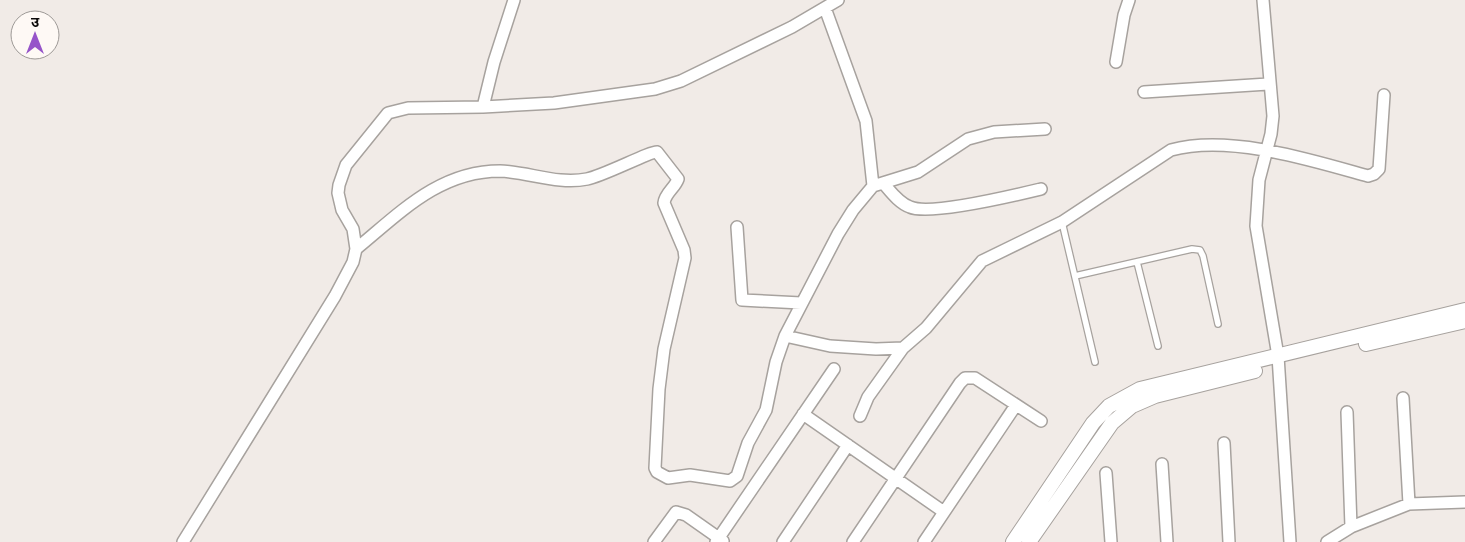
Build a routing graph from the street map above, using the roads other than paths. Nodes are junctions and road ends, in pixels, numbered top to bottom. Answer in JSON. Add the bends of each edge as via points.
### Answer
{"nodes":[{"id":1,"x":514,"y":0,"type":"edge"},
{"id":2,"x":838,"y":0,"type":"edge"},
{"id":3,"x":1129,"y":0,"type":"edge"},
{"id":4,"x":1263,"y":0,"type":"edge"},
{"id":5,"x":825,"y":8,"type":"junction"},
{"id":6,"x":1116,"y":62,"type":"dead end"},
{"id":7,"x":1268,"y":84,"type":"junction"},
{"id":8,"x":1144,"y":92,"type":"dead end"},
{"id":9,"x":1384,"y":95,"type":"dead end"},
{"id":10,"x":484,"y":107,"type":"junction"},
{"id":11,"x":1045,"y":129,"type":"dead end"},
{"id":12,"x":1265,"y":151,"type":"junction"},
{"id":13,"x":878,"y":185,"type":"junction"},
{"id":14,"x":1041,"y":189,"type":"dead end"},
{"id":15,"x":1062,"y":222,"type":"junction"},
{"id":16,"x":737,"y":227,"type":"dead end"},
{"id":17,"x":356,"y":249,"type":"junction"},
{"id":18,"x":1137,"y":262,"type":"junction"},
{"id":19,"x":1075,"y":276,"type":"junction"},
{"id":20,"x":801,"y":303,"type":"junction"},
{"id":21,"x":1465,"y":310,"type":"edge"},
{"id":22,"x":1465,"y":321,"type":"edge"},
{"id":23,"x":1218,"y":324,"type":"dead end"},
{"id":24,"x":785,"y":336,"type":"junction"},
{"id":25,"x":1158,"y":346,"type":"dead end"},
{"id":26,"x":903,"y":348,"type":"junction"},
{"id":27,"x":1278,"y":360,"type":"junction"},
{"id":28,"x":1095,"y":362,"type":"dead end"},
{"id":29,"x":834,"y":369,"type":"dead end"},
{"id":30,"x":1403,"y":398,"type":"dead end"},
{"id":31,"x":1016,"y":405,"type":"junction"},
{"id":32,"x":1347,"y":412,"type":"dead end"},
{"id":33,"x":803,"y":414,"type":"junction"},
{"id":34,"x":860,"y":416,"type":"dead end"},
{"id":35,"x":1040,"y":421,"type":"dead end"},
{"id":36,"x":1224,"y":443,"type":"dead end"},
{"id":37,"x":848,"y":445,"type":"junction"},
{"id":38,"x":1162,"y":464,"type":"dead end"},
{"id":39,"x":1106,"y":473,"type":"dead end"},
{"id":40,"x":897,"y":479,"type":"junction"},
{"id":41,"x":1465,"y":502,"type":"edge"},
{"id":42,"x":1409,"y":504,"type":"junction"},
{"id":43,"x":944,"y":512,"type":"junction"},
{"id":44,"x":1351,"y":527,"type":"junction"},
{"id":45,"x":720,"y":541,"type":"edge"},
{"id":46,"x":183,"y":542,"type":"edge"},
{"id":47,"x":654,"y":542,"type":"edge"},
{"id":48,"x":783,"y":542,"type":"edge"},
{"id":49,"x":853,"y":542,"type":"edge"},
{"id":50,"x":924,"y":542,"type":"edge"},
{"id":51,"x":1013,"y":542,"type":"edge"},
{"id":52,"x":1029,"y":542,"type":"edge"},
{"id":53,"x":1111,"y":542,"type":"edge"},
{"id":54,"x":1167,"y":542,"type":"edge"},
{"id":55,"x":1229,"y":542,"type":"edge"},
{"id":56,"x":1290,"y":542,"type":"edge"},
{"id":57,"x":1327,"y":542,"type":"edge"}],
"edges":[{"from":1,"to":10,"type":"street","via":[[494,62]]},
{"from":2,"to":5,"type":"street"},
{"from":3,"to":6,"type":"street"},
{"from":4,"to":7,"type":"street"},
{"from":5,"to":10,"type":"street","via":[[681,81],[655,90],[554,103]]},
{"from":5,"to":13,"type":"street","via":[[866,121]]},
{"from":7,"to":8,"type":"street"},
{"from":7,"to":12,"type":"street","via":[[1272,116],[1271,134]]},
{"from":9,"to":12,"type":"street","via":[[1379,169],[1374,174],[1368,176]]},
{"from":10,"to":17,"type":"street","via":[[408,108],[388,113],[346,165],[339,186],[342,210],[353,229]]},
{"from":11,"to":13,"type":"street","via":[[994,132],[968,139],[918,172]]},
{"from":12,"to":15,"type":"street","via":[[1212,145],[1190,145],[1171,150]]},
{"from":12,"to":27,"type":"street","via":[[1259,180],[1256,226]]},
{"from":13,"to":14,"type":"street","via":[[904,205],[920,209],[988,202]]},
{"from":13,"to":20,"type":"street","via":[[853,210]]},
{"from":15,"to":19,"type":"lane"},
{"from":15,"to":26,"type":"street","via":[[982,261],[926,328]]},
{"from":16,"to":20,"type":"street","via":[[742,300]]},
{"from":17,"to":24,"type":"street","via":[[424,193],[466,175],[501,171],[549,180],[586,180],[649,153],[659,153],[678,179],[664,202],[685,258],[664,349],[658,398],[655,468],[668,478],[690,475],[735,479],[748,443],[766,410]]},
{"from":17,"to":46,"type":"street","via":[[353,262],[335,296]]},
{"from":18,"to":19,"type":"lane"},
{"from":18,"to":23,"type":"lane","via":[[1200,250]]},
{"from":18,"to":25,"type":"lane"},
{"from":19,"to":28,"type":"lane"},
{"from":20,"to":24,"type":"street"},
{"from":21,"to":27,"type":"street"},
{"from":22,"to":27,"type":"street"},
{"from":24,"to":26,"type":"street","via":[[847,348]]},
{"from":26,"to":34,"type":"street","via":[[868,398]]},
{"from":27,"to":51,"type":"street","via":[[1140,389],[1109,406],[1093,423]]},
{"from":27,"to":52,"type":"street","via":[[1155,396],[1132,406],[1112,423]]},
{"from":27,"to":56,"type":"street"},
{"from":29,"to":33,"type":"street"},
{"from":30,"to":42,"type":"street"},
{"from":31,"to":35,"type":"street"},
{"from":31,"to":40,"type":"street","via":[[975,378],[966,378],[960,382]]},
{"from":31,"to":43,"type":"street"},
{"from":32,"to":44,"type":"street"},
{"from":33,"to":37,"type":"street"},
{"from":33,"to":45,"type":"street"},
{"from":36,"to":55,"type":"street"},
{"from":37,"to":40,"type":"street"},
{"from":37,"to":48,"type":"street"},
{"from":38,"to":54,"type":"street"},
{"from":39,"to":53,"type":"street"},
{"from":40,"to":43,"type":"street"},
{"from":40,"to":49,"type":"street"},
{"from":41,"to":42,"type":"street"},
{"from":42,"to":44,"type":"street"},
{"from":43,"to":50,"type":"street"},
{"from":44,"to":57,"type":"street"},
{"from":45,"to":47,"type":"street","via":[[686,515],[676,512]]}]}
